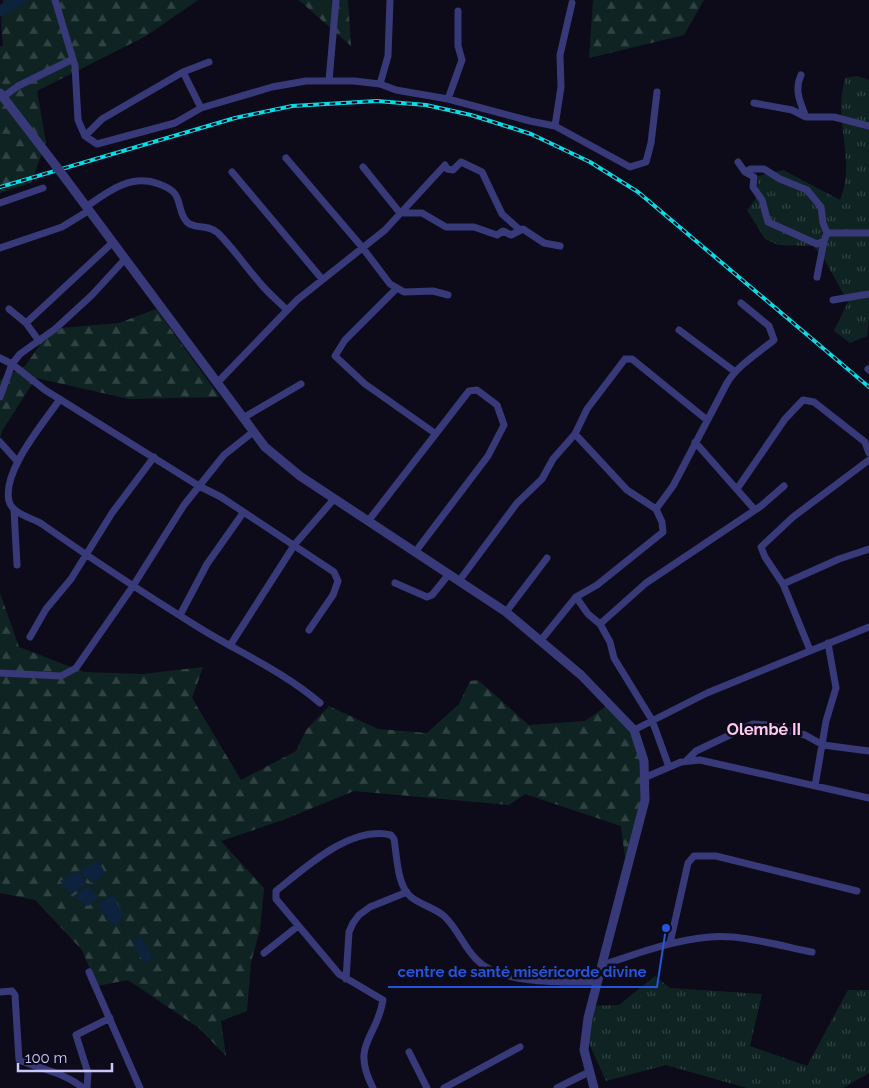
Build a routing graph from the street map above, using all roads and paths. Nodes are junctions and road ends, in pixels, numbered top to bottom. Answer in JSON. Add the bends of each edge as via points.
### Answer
{"nodes":[{"id":1,"x":55,"y":0,"type":"edge"},
{"id":2,"x":336,"y":0,"type":"edge"},
{"id":3,"x":390,"y":0,"type":"edge"},
{"id":4,"x":572,"y":4,"type":"dead end"},
{"id":5,"x":458,"y":11,"type":"dead end"},
{"id":6,"x":73,"y":59,"type":"junction"},
{"id":7,"x":209,"y":62,"type":"dead end"},
{"id":8,"x":183,"y":72,"type":"junction"},
{"id":9,"x":801,"y":74,"type":"dead end"},
{"id":10,"x":329,"y":81,"type":"junction"},
{"id":11,"x":380,"y":84,"type":"junction"},
{"id":12,"x":657,"y":92,"type":"dead end"},
{"id":13,"x":1,"y":95,"type":"edge"},
{"id":14,"x":448,"y":99,"type":"junction"},
{"id":15,"x":754,"y":103,"type":"dead end"},
{"id":16,"x":201,"y":108,"type":"junction"},
{"id":17,"x":806,"y":117,"type":"junction"},
{"id":18,"x":555,"y":126,"type":"junction"},
{"id":19,"x":869,"y":126,"type":"edge"},
{"id":20,"x":84,"y":136,"type":"junction"},
{"id":21,"x":286,"y":158,"type":"dead end"},
{"id":22,"x":738,"y":162,"type":"dead end"},
{"id":23,"x":363,"y":167,"type":"dead end"},
{"id":24,"x":232,"y":172,"type":"dead end"},
{"id":25,"x":745,"y":172,"type":"junction"},
{"id":26,"x":43,"y":188,"type":"dead end"},
{"id":27,"x":0,"y":203,"type":"edge"},
{"id":28,"x":87,"y":209,"type":"junction"},
{"id":29,"x":400,"y":213,"type":"junction"},
{"id":30,"x":520,"y":230,"type":"junction"},
{"id":31,"x":827,"y":232,"type":"junction"},
{"id":32,"x":869,"y":233,"type":"edge"},
{"id":33,"x":824,"y":241,"type":"junction"},
{"id":34,"x":112,"y":243,"type":"junction"},
{"id":35,"x":560,"y":246,"type":"dead end"},
{"id":36,"x":362,"y":247,"type":"junction"},
{"id":37,"x":0,"y":248,"type":"edge"},
{"id":38,"x":125,"y":259,"type":"junction"},
{"id":39,"x":817,"y":277,"type":"dead end"},
{"id":40,"x":322,"y":279,"type":"junction"},
{"id":41,"x":396,"y":288,"type":"junction"},
{"id":42,"x":869,"y":294,"type":"edge"},
{"id":43,"x":448,"y":295,"type":"dead end"},
{"id":44,"x":833,"y":300,"type":"dead end"},
{"id":45,"x":741,"y":303,"type":"dead end"},
{"id":46,"x":9,"y":309,"type":"dead end"},
{"id":47,"x":288,"y":310,"type":"junction"},
{"id":48,"x":26,"y":323,"type":"junction"},
{"id":49,"x":680,"y":330,"type":"dead end"},
{"id":50,"x":39,"y":341,"type":"junction"},
{"id":51,"x":0,"y":358,"type":"edge"},
{"id":52,"x":12,"y":364,"type":"junction"},
{"id":53,"x":734,"y":371,"type":"junction"},
{"id":54,"x":217,"y":383,"type":"junction"},
{"id":55,"x":301,"y":384,"type":"dead end"},
{"id":56,"x":0,"y":397,"type":"edge"},
{"id":57,"x":60,"y":399,"type":"junction"},
{"id":58,"x":243,"y":418,"type":"junction"},
{"id":59,"x":707,"y":420,"type":"junction"},
{"id":60,"x":253,"y":432,"type":"junction"},
{"id":61,"x":436,"y":434,"type":"junction"},
{"id":62,"x":574,"y":434,"type":"junction"},
{"id":63,"x":0,"y":442,"type":"edge"},
{"id":64,"x":695,"y":442,"type":"junction"},
{"id":65,"x":869,"y":453,"type":"edge"},
{"id":66,"x":154,"y":457,"type":"junction"},
{"id":67,"x":869,"y":460,"type":"edge"},
{"id":68,"x":17,"y":461,"type":"junction"},
{"id":69,"x":199,"y":486,"type":"junction"},
{"id":70,"x":784,"y":486,"type":"dead end"},
{"id":71,"x":738,"y":489,"type":"junction"},
{"id":72,"x":334,"y":499,"type":"junction"},
{"id":73,"x":656,"y":509,"type":"junction"},
{"id":74,"x":14,"y":510,"type":"junction"},
{"id":75,"x":755,"y":510,"type":"junction"},
{"id":76,"x":243,"y":513,"type":"junction"},
{"id":77,"x":369,"y":520,"type":"junction"},
{"id":78,"x":294,"y":544,"type":"junction"},
{"id":79,"x":869,"y":550,"type":"edge"},
{"id":80,"x":416,"y":551,"type":"junction"},
{"id":81,"x":86,"y":556,"type":"junction"},
{"id":82,"x":547,"y":558,"type":"dead end"},
{"id":83,"x":17,"y":565,"type":"dead end"},
{"id":84,"x":449,"y":574,"type":"junction"},
{"id":85,"x":459,"y":581,"type":"junction"},
{"id":86,"x":395,"y":583,"type":"dead end"},
{"id":87,"x":783,"y":584,"type":"junction"},
{"id":88,"x":133,"y":586,"type":"junction"},
{"id":89,"x":576,"y":598,"type":"junction"},
{"id":90,"x":506,"y":612,"type":"junction"},
{"id":91,"x":180,"y":615,"type":"junction"},
{"id":92,"x":600,"y":624,"type":"junction"},
{"id":93,"x":869,"y":627,"type":"edge"},
{"id":94,"x":309,"y":630,"type":"dead end"},
{"id":95,"x":30,"y":637,"type":"dead end"},
{"id":96,"x":540,"y":640,"type":"junction"},
{"id":97,"x":828,"y":643,"type":"junction"},
{"id":98,"x":232,"y":644,"type":"junction"},
{"id":99,"x":810,"y":650,"type":"junction"},
{"id":100,"x":0,"y":673,"type":"edge"},
{"id":101,"x":320,"y":703,"type":"dead end"},
{"id":102,"x":652,"y":720,"type":"junction"},
{"id":103,"x":634,"y":730,"type":"junction"},
{"id":104,"x":823,"y":745,"type":"junction"},
{"id":105,"x":869,"y":751,"type":"edge"},
{"id":106,"x":686,"y":761,"type":"junction"},
{"id":107,"x":669,"y":768,"type":"junction"},
{"id":108,"x":646,"y":777,"type":"junction"},
{"id":109,"x":815,"y":786,"type":"junction"},
{"id":110,"x":869,"y":798,"type":"edge"},
{"id":111,"x":857,"y":891,"type":"dead end"},
{"id":112,"x":407,"y":892,"type":"junction"},
{"id":113,"x":298,"y":926,"type":"junction"},
{"id":114,"x":670,"y":943,"type":"junction"},
{"id":115,"x":812,"y":952,"type":"dead end"},
{"id":116,"x":264,"y":954,"type":"dead end"},
{"id":117,"x":603,"y":965,"type":"junction"},
{"id":118,"x":89,"y":972,"type":"dead end"},
{"id":119,"x":346,"y":979,"type":"junction"},
{"id":120,"x":597,"y":982,"type":"junction"},
{"id":121,"x":0,"y":992,"type":"edge"},
{"id":122,"x":110,"y":1018,"type":"junction"},
{"id":123,"x":520,"y":1047,"type":"dead end"},
{"id":124,"x":409,"y":1052,"type":"dead end"},
{"id":125,"x":589,"y":1072,"type":"junction"},
{"id":126,"x":85,"y":1088,"type":"edge"},
{"id":127,"x":140,"y":1088,"type":"edge"},
{"id":128,"x":373,"y":1088,"type":"edge"},
{"id":129,"x":427,"y":1088,"type":"edge"},
{"id":130,"x":444,"y":1088,"type":"edge"},
{"id":131,"x":557,"y":1088,"type":"edge"},
{"id":132,"x":594,"y":1088,"type":"edge"}],
"edges":[{"from":1,"to":6,"type":"street"},
{"from":2,"to":10,"type":"street"},
{"from":3,"to":11,"type":"street","via":[[388,56]]},
{"from":4,"to":18,"type":"street","via":[[560,55],[561,88]]},
{"from":5,"to":14,"type":"street","via":[[458,46],[462,60]]},
{"from":6,"to":13,"type":"street"},
{"from":6,"to":20,"type":"street","via":[[78,87],[77,114]]},
{"from":7,"to":8,"type":"street"},
{"from":8,"to":16,"type":"street"},
{"from":8,"to":20,"type":"street","via":[[102,119]]},
{"from":9,"to":17,"type":"street","via":[[796,85]]},
{"from":10,"to":11,"type":"street"},
{"from":10,"to":16,"type":"street","via":[[272,87]]},
{"from":11,"to":14,"type":"street"},
{"from":12,"to":18,"type":"street","via":[[651,143],[646,162],[638,165],[630,167]]},
{"from":13,"to":28,"type":"street","bridge":true},
{"from":14,"to":18,"type":"street"},
{"from":15,"to":17,"type":"street","via":[[792,110]]},
{"from":16,"to":20,"type":"street","via":[[175,122],[97,144]]},
{"from":17,"to":19,"type":"street","via":[[834,117]]},
{"from":21,"to":36,"type":"street"},
{"from":22,"to":25,"type":"street"},
{"from":23,"to":29,"type":"street"},
{"from":24,"to":40,"type":"street"},
{"from":25,"to":31,"type":"street","via":[[764,169],[807,190],[821,207]]},
{"from":25,"to":33,"type":"street","via":[[754,176],[753,187],[762,200],[768,222],[817,244]]},
{"from":26,"to":27,"type":"street"},
{"from":28,"to":34,"type":"street"},
{"from":28,"to":37,"type":"street","via":[[62,227]]},
{"from":28,"to":47,"type":"street","via":[[110,190],[131,182],[140,180],[166,187],[176,194],[182,217],[192,225],[205,226],[218,233]]},
{"from":29,"to":30,"type":"street","via":[[422,213],[446,226],[474,227],[497,236],[503,231],[511,235]]},
{"from":29,"to":30,"type":"street","via":[[445,165],[453,170],[462,162],[482,172],[502,214]]},
{"from":29,"to":36,"type":"street","via":[[385,230]]},
{"from":30,"to":35,"type":"street","via":[[544,243]]},
{"from":31,"to":32,"type":"street"},
{"from":31,"to":33,"type":"street"},
{"from":33,"to":39,"type":"street"},
{"from":34,"to":38,"type":"street"},
{"from":34,"to":48,"type":"street"},
{"from":36,"to":40,"type":"street"},
{"from":36,"to":41,"type":"street"},
{"from":38,"to":50,"type":"street","via":[[92,295]]},
{"from":38,"to":54,"type":"street"},
{"from":40,"to":47,"type":"street"},
{"from":41,"to":43,"type":"street","via":[[404,292],[433,291]]},
{"from":41,"to":61,"type":"street","via":[[345,340],[335,356],[366,384]]},
{"from":42,"to":44,"type":"street"},
{"from":45,"to":53,"type":"street","via":[[769,326],[774,340]]},
{"from":46,"to":48,"type":"street"},
{"from":47,"to":54,"type":"street"},
{"from":48,"to":50,"type":"street"},
{"from":49,"to":53,"type":"street"},
{"from":50,"to":52,"type":"street"},
{"from":51,"to":52,"type":"street"},
{"from":52,"to":56,"type":"street"},
{"from":52,"to":57,"type":"street"},
{"from":53,"to":59,"type":"street"},
{"from":54,"to":58,"type":"street"},
{"from":55,"to":58,"type":"street"},
{"from":57,"to":66,"type":"street"},
{"from":57,"to":68,"type":"street"},
{"from":58,"to":60,"type":"street"},
{"from":59,"to":62,"type":"street","via":[[628,357],[587,409]]},
{"from":59,"to":64,"type":"street"},
{"from":60,"to":69,"type":"street","via":[[224,455]]},
{"from":60,"to":72,"type":"street","via":[[278,460]]},
{"from":61,"to":77,"type":"street"},
{"from":61,"to":80,"type":"street","via":[[473,390],[493,402],[504,422],[488,456]]},
{"from":62,"to":73,"type":"street","via":[[627,490]]},
{"from":62,"to":85,"type":"street"},
{"from":63,"to":68,"type":"street"},
{"from":64,"to":71,"type":"street"},
{"from":64,"to":73,"type":"street","via":[[673,486]]},
{"from":65,"to":71,"type":"street","via":[[865,442],[814,402],[803,400],[789,414]]},
{"from":66,"to":69,"type":"street"},
{"from":66,"to":81,"type":"street","via":[[112,513]]},
{"from":67,"to":87,"type":"street","via":[[762,544],[765,558]]},
{"from":68,"to":74,"type":"street","via":[[9,483],[9,502]]},
{"from":69,"to":76,"type":"street"},
{"from":69,"to":88,"type":"street","via":[[170,525]]},
{"from":70,"to":75,"type":"street"},
{"from":71,"to":75,"type":"street"},
{"from":72,"to":77,"type":"street"},
{"from":72,"to":78,"type":"street"},
{"from":73,"to":89,"type":"street","via":[[663,532],[598,585]]},
{"from":74,"to":81,"type":"street","via":[[40,523]]},
{"from":74,"to":83,"type":"street"},
{"from":75,"to":92,"type":"street","via":[[649,580]]},
{"from":76,"to":78,"type":"street"},
{"from":76,"to":91,"type":"street","via":[[207,564]]},
{"from":77,"to":80,"type":"street"},
{"from":78,"to":94,"type":"street","via":[[334,572],[338,580],[333,595]]},
{"from":78,"to":98,"type":"street"},
{"from":79,"to":87,"type":"street","via":[[839,559]]},
{"from":80,"to":84,"type":"street"},
{"from":81,"to":88,"type":"street"},
{"from":81,"to":95,"type":"street","via":[[46,609]]},
{"from":82,"to":90,"type":"street"},
{"from":84,"to":85,"type":"street"},
{"from":84,"to":86,"type":"street","via":[[427,597]]},
{"from":85,"to":90,"type":"street"},
{"from":87,"to":99,"type":"street"},
{"from":88,"to":91,"type":"street"},
{"from":88,"to":100,"type":"street","via":[[76,668],[62,676]]},
{"from":89,"to":92,"type":"street"},
{"from":89,"to":96,"type":"street"},
{"from":90,"to":96,"type":"street"},
{"from":91,"to":98,"type":"street"},
{"from":92,"to":102,"type":"street","via":[[614,658]]},
{"from":93,"to":97,"type":"street"},
{"from":96,"to":103,"type":"street","via":[[581,675]]},
{"from":97,"to":99,"type":"street"},
{"from":97,"to":104,"type":"street","via":[[836,688]]},
{"from":98,"to":101,"type":"street"},
{"from":99,"to":102,"type":"street","via":[[733,681]]},
{"from":102,"to":103,"type":"street"},
{"from":102,"to":107,"type":"street"},
{"from":103,"to":108,"type":"street"},
{"from":104,"to":105,"type":"street"},
{"from":104,"to":106,"type":"street","via":[[805,735],[753,724],[696,751]]},
{"from":104,"to":109,"type":"street"},
{"from":106,"to":107,"type":"street"},
{"from":106,"to":109,"type":"street","via":[[710,761]]},
{"from":107,"to":108,"type":"street"},
{"from":108,"to":117,"type":"street","via":[[642,815]]},
{"from":109,"to":110,"type":"street"},
{"from":111,"to":114,"type":"street","via":[[716,856],[694,856],[688,863]]},
{"from":112,"to":113,"type":"street","via":[[394,840],[386,834],[368,835],[332,849],[276,891],[276,899]]},
{"from":112,"to":119,"type":"street","via":[[370,908],[353,923],[349,932]]},
{"from":112,"to":120,"type":"street","via":[[443,915],[477,961],[497,972],[538,980]]},
{"from":113,"to":116,"type":"street"},
{"from":113,"to":119,"type":"street","via":[[328,963]]},
{"from":114,"to":115,"type":"street","via":[[720,937]]},
{"from":114,"to":117,"type":"street"},
{"from":117,"to":120,"type":"street"},
{"from":118,"to":122,"type":"street"},
{"from":119,"to":128,"type":"street","via":[[383,1000],[362,1061]]},
{"from":120,"to":125,"type":"street","via":[[584,1041]]},
{"from":121,"to":126,"type":"street","via":[[12,991],[15,995],[19,1060],[75,1081]]},
{"from":122,"to":126,"type":"street","via":[[76,1035],[88,1073]]},
{"from":122,"to":127,"type":"street"},
{"from":123,"to":130,"type":"street"},
{"from":124,"to":129,"type":"street"},
{"from":125,"to":131,"type":"street"},
{"from":125,"to":132,"type":"street"}]}
